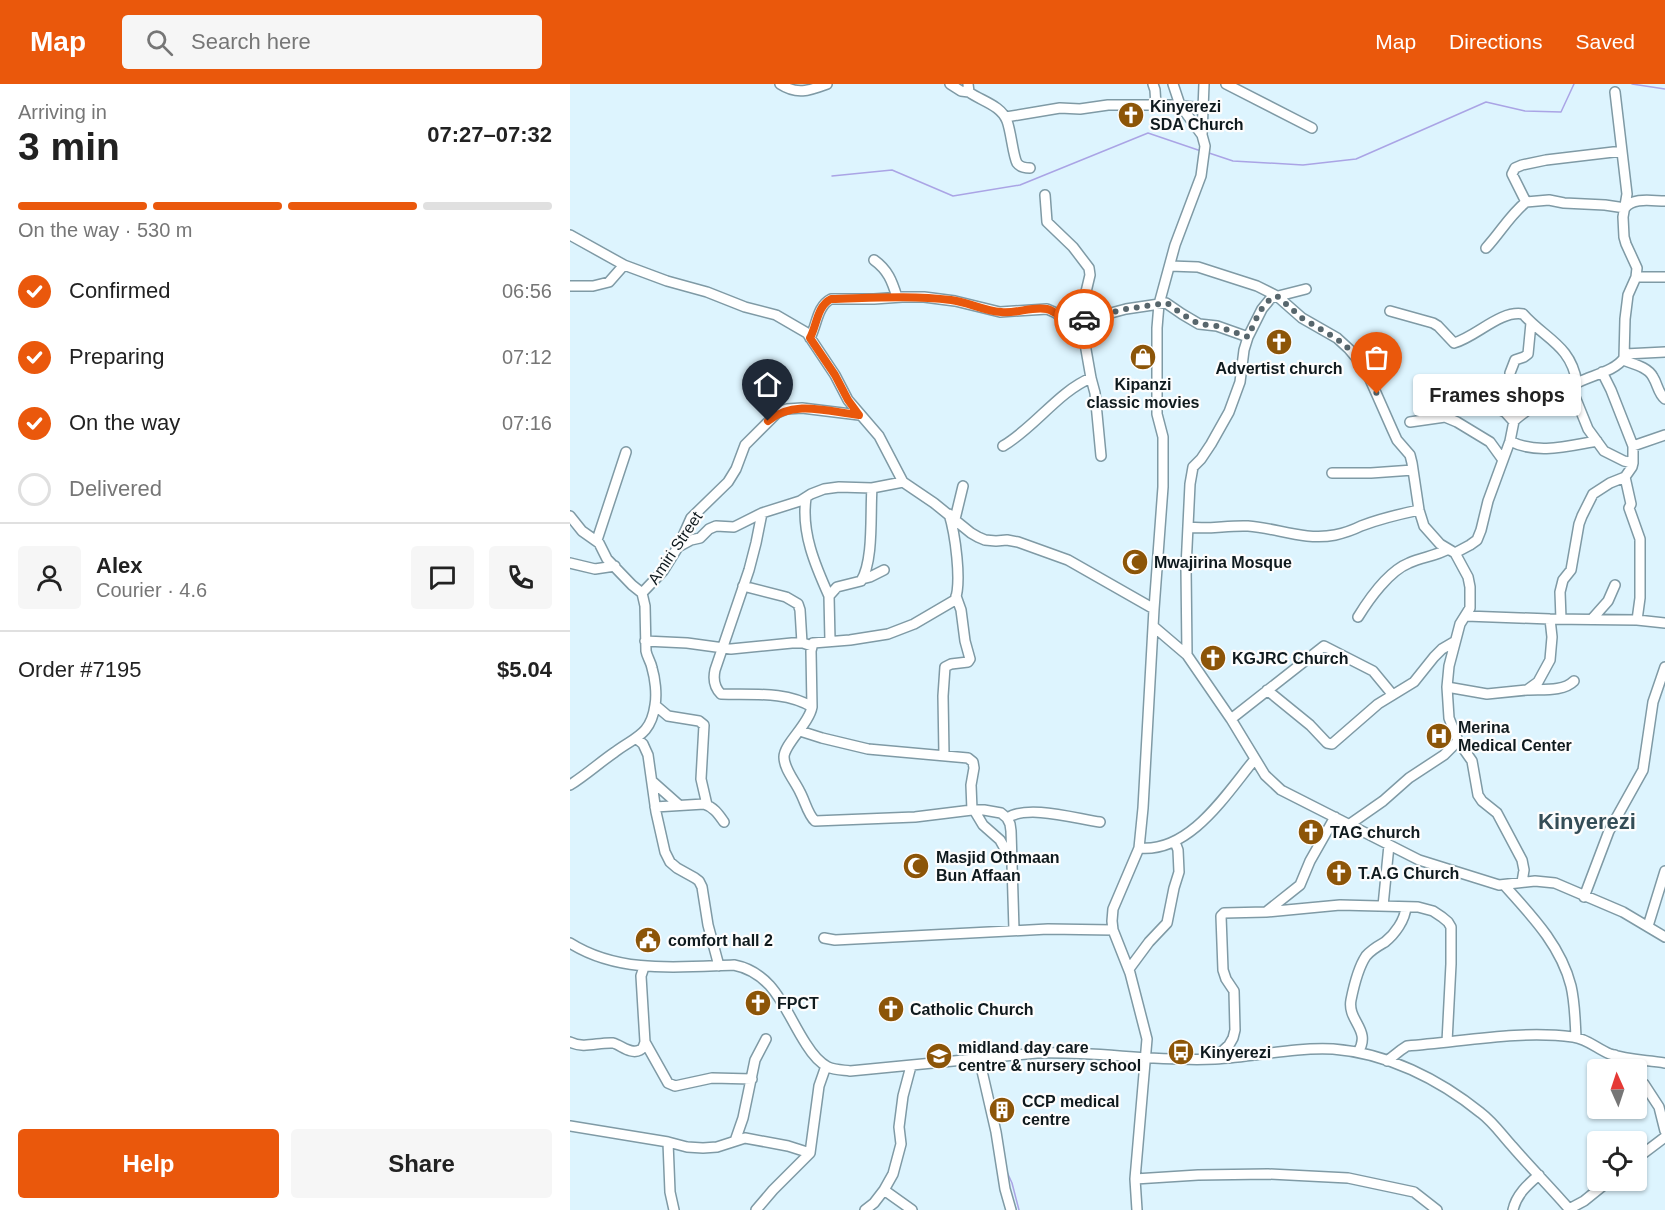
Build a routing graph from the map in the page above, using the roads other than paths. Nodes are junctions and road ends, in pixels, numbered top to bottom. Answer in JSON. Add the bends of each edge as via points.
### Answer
{"nodes":[{"id":1,"x":780,"y":84,"type":"edge"},
{"id":2,"x":826,"y":84,"type":"edge"},
{"id":3,"x":950,"y":84,"type":"edge"},
{"id":4,"x":1153,"y":84,"type":"edge"},
{"id":5,"x":1173,"y":84,"type":"edge"},
{"id":6,"x":1204,"y":84,"type":"edge"},
{"id":7,"x":1227,"y":84,"type":"edge"},
{"id":8,"x":969,"y":88,"type":"edge"},
{"id":9,"x":1615,"y":92,"type":"dead end"},
{"id":10,"x":1180,"y":105,"type":"junction"},
{"id":11,"x":1156,"y":106,"type":"junction"},
{"id":12,"x":1203,"y":112,"type":"junction"},
{"id":13,"x":1006,"y":117,"type":"junction"},
{"id":14,"x":1312,"y":128,"type":"dead end"},
{"id":15,"x":1202,"y":135,"type":"junction"},
{"id":16,"x":1623,"y":151,"type":"junction"},
{"id":17,"x":1030,"y":168,"type":"dead end"},
{"id":18,"x":1045,"y":195,"type":"dead end"},
{"id":19,"x":1665,"y":201,"type":"edge"},
{"id":20,"x":1526,"y":202,"type":"junction"},
{"id":21,"x":1625,"y":208,"type":"junction"},
{"id":22,"x":570,"y":235,"type":"edge"},
{"id":23,"x":1486,"y":248,"type":"dead end"},
{"id":24,"x":874,"y":260,"type":"dead end"},
{"id":25,"x":624,"y":265,"type":"junction"},
{"id":26,"x":1170,"y":266,"type":"junction"},
{"id":27,"x":1636,"y":277,"type":"junction"},
{"id":28,"x":1665,"y":277,"type":"edge"},
{"id":29,"x":570,"y":286,"type":"edge"},
{"id":30,"x":1306,"y":289,"type":"dead end"},
{"id":31,"x":1277,"y":296,"type":"junction"},
{"id":32,"x":897,"y":297,"type":"junction"},
{"id":33,"x":1159,"y":304,"type":"junction"},
{"id":34,"x":1390,"y":310,"type":"dead end"},
{"id":35,"x":1085,"y":319,"type":"junction"},
{"id":36,"x":1531,"y":323,"type":"junction"},
{"id":37,"x":1248,"y":337,"type":"junction"},
{"id":38,"x":810,"y":338,"type":"junction"},
{"id":39,"x":1665,"y":352,"type":"edge"},
{"id":40,"x":1624,"y":357,"type":"junction"},
{"id":41,"x":1602,"y":372,"type":"junction"},
{"id":42,"x":1091,"y":378,"type":"junction"},
{"id":43,"x":1574,"y":385,"type":"junction"},
{"id":44,"x":1665,"y":399,"type":"edge"},
{"id":45,"x":1491,"y":406,"type":"dead end"},
{"id":46,"x":859,"y":415,"type":"junction"},
{"id":47,"x":1514,"y":421,"type":"junction"},
{"id":48,"x":1410,"y":422,"type":"dead end"},
{"id":49,"x":1665,"y":435,"type":"edge"},
{"id":50,"x":1510,"y":441,"type":"junction"},
{"id":51,"x":1598,"y":441,"type":"junction"},
{"id":52,"x":1003,"y":446,"type":"dead end"},
{"id":53,"x":1633,"y":446,"type":"junction"},
{"id":54,"x":626,"y":452,"type":"dead end"},
{"id":55,"x":1101,"y":456,"type":"dead end"},
{"id":56,"x":1503,"y":460,"type":"junction"},
{"id":57,"x":1633,"y":463,"type":"junction"},
{"id":58,"x":1413,"y":470,"type":"junction"},
{"id":59,"x":1332,"y":473,"type":"dead end"},
{"id":60,"x":1625,"y":477,"type":"junction"},
{"id":61,"x":903,"y":482,"type":"junction"},
{"id":62,"x":963,"y":486,"type":"dead end"},
{"id":63,"x":872,"y":488,"type":"junction"},
{"id":64,"x":806,"y":498,"type":"junction"},
{"id":65,"x":1419,"y":510,"type":"junction"},
{"id":66,"x":762,"y":513,"type":"junction"},
{"id":67,"x":952,"y":517,"type":"junction"},
{"id":68,"x":571,"y":518,"type":"edge"},
{"id":69,"x":1188,"y":527,"type":"junction"},
{"id":70,"x":597,"y":540,"type":"junction"},
{"id":71,"x":678,"y":547,"type":"junction"},
{"id":72,"x":1452,"y":551,"type":"junction"},
{"id":73,"x":570,"y":563,"type":"edge"},
{"id":74,"x":615,"y":566,"type":"junction"},
{"id":75,"x":884,"y":570,"type":"dead end"},
{"id":76,"x":862,"y":579,"type":"junction"},
{"id":77,"x":1615,"y":585,"type":"dead end"},
{"id":78,"x":743,"y":586,"type":"junction"},
{"id":79,"x":642,"y":593,"type":"junction"},
{"id":80,"x":829,"y":596,"type":"junction"},
{"id":81,"x":956,"y":596,"type":"junction"},
{"id":82,"x":1608,"y":601,"type":"junction"},
{"id":83,"x":1154,"y":609,"type":"junction"},
{"id":84,"x":1466,"y":616,"type":"junction"},
{"id":85,"x":1358,"y":617,"type":"dead end"},
{"id":86,"x":1550,"y":619,"type":"junction"},
{"id":87,"x":1561,"y":619,"type":"junction"},
{"id":88,"x":1592,"y":619,"type":"junction"},
{"id":89,"x":1615,"y":619,"type":"junction"},
{"id":90,"x":1637,"y":620,"type":"junction"},
{"id":91,"x":1665,"y":623,"type":"edge"},
{"id":92,"x":1153,"y":626,"type":"junction"},
{"id":93,"x":645,"y":641,"type":"junction"},
{"id":94,"x":830,"y":641,"type":"junction"},
{"id":95,"x":1454,"y":642,"type":"junction"},
{"id":96,"x":807,"y":644,"type":"junction"},
{"id":97,"x":722,"y":648,"type":"junction"},
{"id":98,"x":1187,"y":655,"type":"junction"},
{"id":99,"x":1665,"y":667,"type":"edge"},
{"id":100,"x":1574,"y":681,"type":"dead end"},
{"id":101,"x":1447,"y":687,"type":"junction"},
{"id":102,"x":1267,"y":690,"type":"junction"},
{"id":103,"x":1527,"y":690,"type":"junction"},
{"id":104,"x":1392,"y":694,"type":"junction"},
{"id":105,"x":1654,"y":697,"type":"junction"},
{"id":106,"x":1665,"y":698,"type":"edge"},
{"id":107,"x":655,"y":705,"type":"junction"},
{"id":108,"x":812,"y":707,"type":"junction"},
{"id":109,"x":1231,"y":719,"type":"junction"},
{"id":110,"x":800,"y":731,"type":"junction"},
{"id":111,"x":637,"y":739,"type":"junction"},
{"id":112,"x":1458,"y":741,"type":"junction"},
{"id":113,"x":944,"y":755,"type":"junction"},
{"id":114,"x":1255,"y":759,"type":"junction"},
{"id":115,"x":652,"y":781,"type":"junction"},
{"id":116,"x":570,"y":785,"type":"edge"},
{"id":117,"x":679,"y":805,"type":"junction"},
{"id":118,"x":707,"y":805,"type":"junction"},
{"id":119,"x":655,"y":807,"type":"junction"},
{"id":120,"x":973,"y":810,"type":"junction"},
{"id":121,"x":1335,"y":817,"type":"junction"},
{"id":122,"x":1007,"y":818,"type":"junction"},
{"id":123,"x":724,"y":822,"type":"dead end"},
{"id":124,"x":1100,"y":822,"type":"dead end"},
{"id":125,"x":1350,"y":824,"type":"junction"},
{"id":126,"x":1175,"y":842,"type":"junction"},
{"id":127,"x":1389,"y":845,"type":"junction"},
{"id":128,"x":1139,"y":848,"type":"junction"},
{"id":129,"x":1011,"y":862,"type":"junction"},
{"id":130,"x":1665,"y":871,"type":"edge"},
{"id":131,"x":1522,"y":882,"type":"junction"},
{"id":132,"x":1505,"y":886,"type":"junction"},
{"id":133,"x":1584,"y":897,"type":"junction"},
{"id":134,"x":1383,"y":906,"type":"junction"},
{"id":135,"x":1406,"y":907,"type":"junction"},
{"id":136,"x":1266,"y":912,"type":"junction"},
{"id":137,"x":1648,"y":926,"type":"junction"},
{"id":138,"x":1014,"y":930,"type":"junction"},
{"id":139,"x":1113,"y":930,"type":"junction"},
{"id":140,"x":1665,"y":937,"type":"edge"},
{"id":141,"x":824,"y":938,"type":"dead end"},
{"id":142,"x":570,"y":943,"type":"edge"},
{"id":143,"x":719,"y":966,"type":"junction"},
{"id":144,"x":644,"y":967,"type":"junction"},
{"id":145,"x":1129,"y":969,"type":"junction"},
{"id":146,"x":1576,"y":1037,"type":"junction"},
{"id":147,"x":766,"y":1039,"type":"dead end"},
{"id":148,"x":570,"y":1042,"type":"edge"},
{"id":149,"x":645,"y":1042,"type":"junction"},
{"id":150,"x":1447,"y":1042,"type":"junction"},
{"id":151,"x":1358,"y":1052,"type":"junction"},
{"id":152,"x":1615,"y":1055,"type":"junction"},
{"id":153,"x":987,"y":1058,"type":"junction"},
{"id":154,"x":1146,"y":1058,"type":"junction"},
{"id":155,"x":1214,"y":1059,"type":"junction"},
{"id":156,"x":1618,"y":1059,"type":"edge"},
{"id":157,"x":1388,"y":1061,"type":"junction"},
{"id":158,"x":1665,"y":1063,"type":"edge"},
{"id":159,"x":826,"y":1066,"type":"junction"},
{"id":160,"x":911,"y":1066,"type":"junction"},
{"id":161,"x":752,"y":1079,"type":"junction"},
{"id":162,"x":1647,"y":1089,"type":"edge"},
{"id":163,"x":570,"y":1126,"type":"edge"},
{"id":164,"x":1665,"y":1131,"type":"edge"},
{"id":165,"x":1665,"y":1137,"type":"edge"},
{"id":166,"x":735,"y":1141,"type":"junction"},
{"id":167,"x":668,"y":1142,"type":"junction"},
{"id":168,"x":1647,"y":1151,"type":"edge"},
{"id":169,"x":810,"y":1153,"type":"junction"},
{"id":170,"x":1539,"y":1174,"type":"junction"},
{"id":171,"x":1135,"y":1179,"type":"junction"},
{"id":172,"x":884,"y":1190,"type":"junction"},
{"id":173,"x":1597,"y":1191,"type":"edge"},
{"id":174,"x":758,"y":1209,"type":"edge"},
{"id":175,"x":1570,"y":1209,"type":"edge"},
{"id":176,"x":674,"y":1210,"type":"edge"},
{"id":177,"x":865,"y":1210,"type":"edge"},
{"id":178,"x":912,"y":1210,"type":"edge"},
{"id":179,"x":1011,"y":1210,"type":"edge"},
{"id":180,"x":1137,"y":1210,"type":"edge"},
{"id":181,"x":1437,"y":1210,"type":"edge"},
{"id":182,"x":1513,"y":1210,"type":"edge"}],
"edges":[{"from":1,"to":2,"type":"street","via":[[793,91]]},
{"from":3,"to":8,"type":"street","via":[[961,91]]},
{"from":4,"to":11,"type":"street"},
{"from":5,"to":10,"type":"street"},
{"from":6,"to":12,"type":"street"},
{"from":7,"to":14,"type":"street"},
{"from":8,"to":13,"type":"street"},
{"from":9,"to":16,"type":"street"},
{"from":10,"to":11,"type":"street"},
{"from":10,"to":12,"type":"street","via":[[1198,107]]},
{"from":10,"to":15,"type":"street"},
{"from":11,"to":13,"type":"street","via":[[1060,108]]},
{"from":12,"to":15,"type":"street"},
{"from":13,"to":17,"type":"street","via":[[1017,162]]},
{"from":15,"to":26,"type":"street","via":[[1205,146],[1201,176]]},
{"from":16,"to":20,"type":"street","via":[[1546,160],[1515,168],[1512,174]]},
{"from":16,"to":21,"type":"street"},
{"from":18,"to":35,"type":"street","via":[[1047,222],[1089,268]]},
{"from":19,"to":21,"type":"street","via":[[1634,201]]},
{"from":20,"to":21,"type":"street","via":[[1549,200]]},
{"from":20,"to":23,"type":"street"},
{"from":21,"to":27,"type":"street","via":[[1624,237],[1637,268]]},
{"from":22,"to":25,"type":"street"},
{"from":24,"to":32,"type":"street","via":[[889,275]]},
{"from":25,"to":29,"type":"street","via":[[609,282]]},
{"from":25,"to":38,"type":"street","via":[[776,315]]},
{"from":26,"to":31,"type":"street","via":[[1198,267]]},
{"from":26,"to":33,"type":"street"},
{"from":27,"to":28,"type":"street"},
{"from":27,"to":40,"type":"street","via":[[1628,295]]},
{"from":30,"to":31,"type":"street"},
{"from":31,"to":37,"type":"street","via":[[1262,309]]},
{"from":31,"to":58,"type":"street","via":[[1302,318],[1337,339],[1360,363],[1397,440],[1410,455]]},
{"from":32,"to":35,"type":"street","via":[[955,301],[1000,312],[1047,309],[1067,321]]},
{"from":32,"to":38,"type":"street","via":[[831,299],[822,308]]},
{"from":33,"to":35,"type":"street"},
{"from":33,"to":37,"type":"street","via":[[1167,303],[1199,324]]},
{"from":33,"to":83,"type":"street","via":[[1157,414],[1164,451]]},
{"from":34,"to":36,"type":"street","via":[[1433,323],[1454,343],[1513,313],[1522,314]]},
{"from":35,"to":42,"type":"street"},
{"from":36,"to":43,"type":"street","via":[[1562,348],[1573,368]]},
{"from":36,"to":47,"type":"street","via":[[1528,354],[1515,360],[1510,373]]},
{"from":37,"to":69,"type":"street","via":[[1240,382],[1229,412],[1193,467]]},
{"from":38,"to":46,"type":"street"},
{"from":39,"to":40,"type":"street"},
{"from":40,"to":41,"type":"street"},
{"from":40,"to":44,"type":"street","via":[[1649,371]]},
{"from":41,"to":43,"type":"street"},
{"from":41,"to":53,"type":"street"},
{"from":42,"to":52,"type":"street"},
{"from":42,"to":55,"type":"street"},
{"from":43,"to":47,"type":"street"},
{"from":43,"to":51,"type":"street","via":[[1588,429]]},
{"from":45,"to":47,"type":"street"},
{"from":46,"to":61,"type":"street","via":[[879,436]]},
{"from":46,"to":71,"type":"street","name":"Amiri Street","via":[[809,408],[777,413],[745,445],[728,482],[691,518]]},
{"from":47,"to":50,"type":"street"},
{"from":48,"to":56,"type":"street","via":[[1445,417],[1490,442]]},
{"from":49,"to":53,"type":"street"},
{"from":50,"to":51,"type":"street","via":[[1529,448],[1548,448]]},
{"from":50,"to":56,"type":"street"},
{"from":51,"to":57,"type":"street","via":[[1604,451]]},
{"from":53,"to":57,"type":"street"},
{"from":54,"to":70,"type":"street"},
{"from":56,"to":72,"type":"street","via":[[1477,540]]},
{"from":57,"to":60,"type":"street"},
{"from":58,"to":59,"type":"street"},
{"from":58,"to":65,"type":"street"},
{"from":60,"to":87,"type":"street","via":[[1593,494],[1582,516],[1571,570],[1560,592]]},
{"from":60,"to":90,"type":"street","via":[[1629,508],[1640,539]]},
{"from":61,"to":63,"type":"street"},
{"from":61,"to":67,"type":"street"},
{"from":62,"to":67,"type":"street"},
{"from":63,"to":64,"type":"street","via":[[839,486]]},
{"from":63,"to":76,"type":"street","via":[[869,546]]},
{"from":64,"to":66,"type":"street"},
{"from":64,"to":80,"type":"street","via":[[807,531]]},
{"from":65,"to":69,"type":"street","via":[[1328,536],[1308,537],[1251,526]]},
{"from":65,"to":72,"type":"street","via":[[1430,535]]},
{"from":66,"to":71,"type":"street","via":[[734,527],[716,526]]},
{"from":66,"to":78,"type":"street"},
{"from":67,"to":81,"type":"street"},
{"from":67,"to":83,"type":"street","via":[[985,540],[1018,542],[1068,560]]},
{"from":68,"to":70,"type":"street"},
{"from":69,"to":98,"type":"street"},
{"from":70,"to":74,"type":"street"},
{"from":71,"to":79,"type":"street","name":"Amiri Street"},
{"from":72,"to":84,"type":"street","via":[[1468,577],[1470,608]]},
{"from":72,"to":85,"type":"street","via":[[1399,568],[1369,598]]},
{"from":73,"to":74,"type":"street","via":[[595,569]]},
{"from":74,"to":79,"type":"street"},
{"from":75,"to":76,"type":"street"},
{"from":76,"to":80,"type":"street","via":[[837,587]]},
{"from":77,"to":82,"type":"street"},
{"from":78,"to":96,"type":"street","via":[[798,604]]},
{"from":78,"to":97,"type":"street"},
{"from":79,"to":93,"type":"street","name":"Amiri Street"},
{"from":80,"to":94,"type":"street"},
{"from":81,"to":94,"type":"street","via":[[914,624],[888,634]]},
{"from":81,"to":113,"type":"street","via":[[970,659],[948,665],[944,670]]},
{"from":82,"to":88,"type":"street"},
{"from":82,"to":89,"type":"street"},
{"from":83,"to":92,"type":"street"},
{"from":84,"to":86,"type":"street"},
{"from":84,"to":95,"type":"street"},
{"from":86,"to":87,"type":"street"},
{"from":86,"to":103,"type":"street","via":[[1550,660],[1538,682]]},
{"from":87,"to":88,"type":"street"},
{"from":88,"to":89,"type":"street"},
{"from":89,"to":90,"type":"street"},
{"from":90,"to":91,"type":"street"},
{"from":92,"to":98,"type":"street"},
{"from":92,"to":128,"type":"street"},
{"from":93,"to":97,"type":"street"},
{"from":93,"to":107,"type":"street","name":"Amiri Street","via":[[653,670]]},
{"from":94,"to":96,"type":"street"},
{"from":95,"to":101,"type":"street"},
{"from":95,"to":104,"type":"street","via":[[1442,649],[1414,682]]},
{"from":96,"to":97,"type":"street"},
{"from":96,"to":108,"type":"street"},
{"from":97,"to":108,"type":"street","via":[[714,676],[721,694],[786,696]]},
{"from":98,"to":109,"type":"street"},
{"from":99,"to":105,"type":"street"},
{"from":100,"to":103,"type":"street","via":[[1561,688]]},
{"from":101,"to":103,"type":"street","via":[[1487,694]]},
{"from":101,"to":112,"type":"street","via":[[1449,718]]},
{"from":102,"to":104,"type":"street","via":[[1324,646],[1373,671]]},
{"from":102,"to":104,"type":"street","via":[[1330,744]]},
{"from":102,"to":109,"type":"street"},
{"from":105,"to":106,"type":"street"},
{"from":105,"to":133,"type":"street","via":[[1643,770],[1609,831]]},
{"from":107,"to":111,"type":"street","name":"Amiri Street","via":[[649,724]]},
{"from":107,"to":118,"type":"street","via":[[668,716],[704,725],[701,779]]},
{"from":108,"to":110,"type":"street"},
{"from":109,"to":114,"type":"street"},
{"from":110,"to":113,"type":"street","via":[[868,749]]},
{"from":110,"to":120,"type":"street","via":[[784,757],[815,821]]},
{"from":111,"to":115,"type":"street","via":[[648,755]]},
{"from":111,"to":116,"type":"street","name":"Amiri Street"},
{"from":112,"to":125,"type":"street"},
{"from":112,"to":131,"type":"street","via":[[1472,761],[1482,801],[1497,813],[1522,860]]},
{"from":113,"to":120,"type":"street","via":[[974,762]]},
{"from":114,"to":121,"type":"street","via":[[1277,787]]},
{"from":114,"to":126,"type":"street","via":[[1216,807]]},
{"from":115,"to":117,"type":"street"},
{"from":115,"to":119,"type":"street"},
{"from":117,"to":118,"type":"street"},
{"from":117,"to":119,"type":"street"},
{"from":118,"to":123,"type":"street"},
{"from":119,"to":143,"type":"street","via":[[667,857],[676,868],[699,880],[702,887]]},
{"from":120,"to":122,"type":"street","via":[[993,811]]},
{"from":120,"to":129,"type":"street","via":[[1000,840]]},
{"from":121,"to":125,"type":"street"},
{"from":121,"to":136,"type":"street","via":[[1300,885]]},
{"from":122,"to":124,"type":"street","via":[[1020,813],[1052,814]]},
{"from":122,"to":129,"type":"street"},
{"from":125,"to":127,"type":"street"},
{"from":126,"to":128,"type":"street","via":[[1159,848]]},
{"from":126,"to":145,"type":"street","via":[[1179,872],[1167,923]]},
{"from":127,"to":132,"type":"street","via":[[1419,860]]},
{"from":127,"to":134,"type":"street"},
{"from":128,"to":139,"type":"street","via":[[1113,909]]},
{"from":129,"to":138,"type":"street"},
{"from":130,"to":137,"type":"street"},
{"from":131,"to":132,"type":"street"},
{"from":131,"to":133,"type":"street","via":[[1555,884]]},
{"from":132,"to":146,"type":"street","via":[[1546,933],[1564,966],[1572,994]]},
{"from":133,"to":137,"type":"street"},
{"from":134,"to":135,"type":"street"},
{"from":134,"to":136,"type":"street"},
{"from":135,"to":150,"type":"street","via":[[1433,911],[1451,927]]},
{"from":135,"to":151,"type":"street","via":[[1399,927],[1367,954],[1359,970],[1350,1007],[1362,1032]]},
{"from":136,"to":155,"type":"street","via":[[1221,916],[1223,970],[1234,991],[1235,1030],[1229,1045]]},
{"from":137,"to":140,"type":"street"},
{"from":138,"to":139,"type":"street"},
{"from":138,"to":141,"type":"street"},
{"from":139,"to":145,"type":"street"},
{"from":142,"to":144,"type":"street","via":[[608,959]]},
{"from":143,"to":144,"type":"street"},
{"from":143,"to":159,"type":"street","via":[[744,967],[764,979],[811,1052]]},
{"from":144,"to":149,"type":"street","via":[[641,976]]},
{"from":145,"to":154,"type":"street","via":[[1147,1040]]},
{"from":146,"to":150,"type":"street","via":[[1521,1035]]},
{"from":146,"to":152,"type":"street"},
{"from":147,"to":161,"type":"street","via":[[755,1060]]},
{"from":148,"to":149,"type":"street","via":[[610,1043],[635,1051],[641,1050]]},
{"from":149,"to":161,"type":"street","via":[[671,1086],[712,1078]]},
{"from":150,"to":157,"type":"street","via":[[1407,1046]]},
{"from":151,"to":155,"type":"street","via":[[1303,1050]]},
{"from":151,"to":157,"type":"street"},
{"from":152,"to":156,"type":"street"},
{"from":152,"to":158,"type":"street"},
{"from":153,"to":154,"type":"street","via":[[1062,1052]]},
{"from":153,"to":160,"type":"street"},
{"from":153,"to":179,"type":"street","via":[[982,1071]]},
{"from":154,"to":155,"type":"street"},
{"from":154,"to":171,"type":"street"},
{"from":157,"to":170,"type":"street","via":[[1425,1075],[1475,1108]]},
{"from":159,"to":160,"type":"street","via":[[850,1071]]},
{"from":159,"to":169,"type":"street","via":[[819,1086]]},
{"from":160,"to":172,"type":"street","via":[[899,1127],[901,1144]]},
{"from":161,"to":166,"type":"street"},
{"from":162,"to":164,"type":"street","via":[[1659,1107]]},
{"from":163,"to":167,"type":"street"},
{"from":165,"to":168,"type":"street"},
{"from":166,"to":167,"type":"street","via":[[703,1148]]},
{"from":166,"to":169,"type":"street","via":[[745,1138]]},
{"from":167,"to":176,"type":"street"},
{"from":169,"to":174,"type":"street"},
{"from":170,"to":175,"type":"street"},
{"from":170,"to":182,"type":"street","via":[[1521,1192]]},
{"from":171,"to":180,"type":"street"},
{"from":171,"to":181,"type":"street","via":[[1268,1174],[1348,1178],[1414,1192]]},
{"from":172,"to":177,"type":"street"},
{"from":172,"to":178,"type":"street"},
{"from":173,"to":175,"type":"street"}]}
